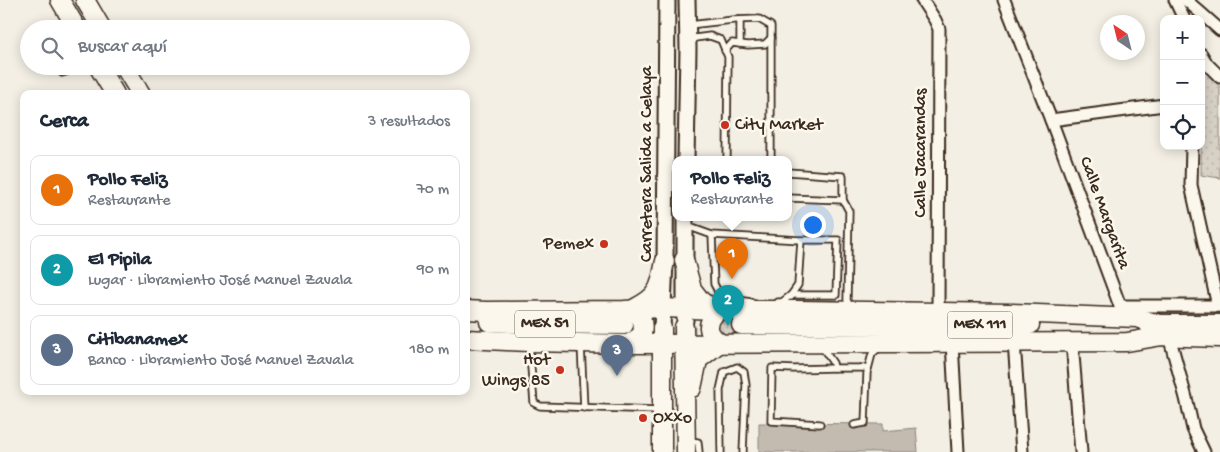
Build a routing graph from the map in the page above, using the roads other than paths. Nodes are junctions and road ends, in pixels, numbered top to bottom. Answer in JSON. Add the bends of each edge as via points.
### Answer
{"nodes":[{"id":1,"x":60,"y":0,"type":"edge"},
{"id":2,"x":85,"y":0,"type":"edge"},
{"id":3,"x":667,"y":0,"type":"edge"},
{"id":4,"x":687,"y":0,"type":"edge"},
{"id":5,"x":922,"y":0,"type":"edge"},
{"id":6,"x":1004,"y":0,"type":"edge"},
{"id":7,"x":1175,"y":0,"type":"edge"},
{"id":8,"x":1186,"y":0,"type":"edge"},
{"id":9,"x":1182,"y":15,"type":"edge"},
{"id":10,"x":71,"y":20,"type":"edge"},
{"id":11,"x":97,"y":20,"type":"edge"},
{"id":12,"x":740,"y":20,"type":"junction"},
{"id":13,"x":687,"y":26,"type":"junction"},
{"id":14,"x":666,"y":27,"type":"junction"},
{"id":15,"x":1220,"y":30,"type":"edge"},
{"id":16,"x":770,"y":38,"type":"junction"},
{"id":17,"x":740,"y":44,"type":"junction"},
{"id":18,"x":688,"y":49,"type":"junction"},
{"id":19,"x":725,"y":51,"type":"junction"},
{"id":20,"x":1205,"y":60,"type":"edge"},
{"id":21,"x":103,"y":75,"type":"edge"},
{"id":22,"x":129,"y":75,"type":"edge"},
{"id":23,"x":1220,"y":78,"type":"edge"},
{"id":24,"x":112,"y":90,"type":"edge"},
{"id":25,"x":139,"y":90,"type":"edge"},
{"id":26,"x":1160,"y":106,"type":"edge"},
{"id":27,"x":1051,"y":120,"type":"junction"},
{"id":28,"x":1192,"y":150,"type":"edge"},
{"id":29,"x":686,"y":156,"type":"edge"},
{"id":30,"x":727,"y":156,"type":"edge"},
{"id":31,"x":771,"y":156,"type":"edge"},
{"id":32,"x":792,"y":172,"type":"edge"},
{"id":33,"x":792,"y":198,"type":"edge"},
{"id":34,"x":843,"y":200,"type":"junction"},
{"id":35,"x":685,"y":222,"type":"edge"},
{"id":36,"x":712,"y":235,"type":"junction"},
{"id":37,"x":801,"y":240,"type":"junction"},
{"id":38,"x":684,"y":260,"type":"junction"},
{"id":39,"x":665,"y":261,"type":"junction"},
{"id":40,"x":758,"y":302,"type":"dead end"},
{"id":41,"x":774,"y":302,"type":"dead end"},
{"id":42,"x":794,"y":302,"type":"junction"},
{"id":43,"x":1219,"y":306,"type":"edge"},
{"id":44,"x":662,"y":308,"type":"junction"},
{"id":45,"x":685,"y":308,"type":"junction"},
{"id":46,"x":470,"y":310,"type":"edge"},
{"id":47,"x":718,"y":310,"type":"junction"},
{"id":48,"x":852,"y":310,"type":"junction"},
{"id":49,"x":938,"y":312,"type":"junction"},
{"id":50,"x":1121,"y":312,"type":"junction"},
{"id":51,"x":470,"y":321,"type":"edge"},
{"id":52,"x":1220,"y":324,"type":"edge"},
{"id":53,"x":627,"y":328,"type":"junction"},
{"id":54,"x":741,"y":330,"type":"tunnel mouth"},
{"id":55,"x":470,"y":331,"type":"edge"},
{"id":56,"x":1163,"y":332,"type":"junction"},
{"id":57,"x":685,"y":335,"type":"junction"},
{"id":58,"x":662,"y":336,"type":"junction"},
{"id":59,"x":1220,"y":338,"type":"edge"},
{"id":60,"x":470,"y":339,"type":"edge"},
{"id":61,"x":529,"y":342,"type":"junction"},
{"id":62,"x":580,"y":342,"type":"junction"},
{"id":63,"x":885,"y":342,"type":"junction"},
{"id":64,"x":952,"y":342,"type":"junction"},
{"id":65,"x":1014,"y":342,"type":"junction"},
{"id":66,"x":1072,"y":342,"type":"junction"},
{"id":67,"x":720,"y":343,"type":"junction"},
{"id":68,"x":819,"y":344,"type":"junction"},
{"id":69,"x":834,"y":368,"type":"junction"},
{"id":70,"x":868,"y":368,"type":"junction"},
{"id":71,"x":584,"y":408,"type":"junction"},
{"id":72,"x":661,"y":410,"type":"junction"},
{"id":73,"x":686,"y":423,"type":"junction"},
{"id":74,"x":824,"y":424,"type":"edge"},
{"id":75,"x":847,"y":425,"type":"edge"},
{"id":76,"x":690,"y":448,"type":"edge"},
{"id":77,"x":662,"y":452,"type":"edge"},
{"id":78,"x":721,"y":452,"type":"edge"},
{"id":79,"x":743,"y":452,"type":"edge"},
{"id":80,"x":958,"y":452,"type":"edge"},
{"id":81,"x":1022,"y":452,"type":"edge"},
{"id":82,"x":1081,"y":452,"type":"edge"},
{"id":83,"x":1204,"y":452,"type":"edge"}],
"edges":[{"from":1,"to":10,"type":"main road"},
{"from":2,"to":11,"type":"main road"},
{"from":3,"to":14,"type":"main road","name":"Carretera Salida a Celaya"},
{"from":4,"to":13,"type":"main road"},
{"from":5,"to":49,"type":"street","name":"Calle Jacarandas","via":[[939,29]]},
{"from":6,"to":27,"type":"street","name":"Calle Margarita"},
{"from":7,"to":9,"type":"street"},
{"from":8,"to":15,"type":"street"},
{"from":12,"to":13,"type":"lane"},
{"from":12,"to":16,"type":"lane","via":[[759,19],[770,26]]},
{"from":12,"to":17,"type":"lane"},
{"from":13,"to":14,"type":"main road"},
{"from":13,"to":18,"type":"main road"},
{"from":14,"to":39,"type":"main road","name":"Carretera Salida a Celaya"},
{"from":16,"to":17,"type":"lane","via":[[765,44]]},
{"from":16,"to":31,"type":"lane"},
{"from":17,"to":19,"type":"lane","via":[[732,43]]},
{"from":18,"to":19,"type":"lane","via":[[695,38],[710,36],[721,40]]},
{"from":18,"to":29,"type":"main road"},
{"from":19,"to":30,"type":"lane","via":[[728,57]]},
{"from":20,"to":23,"type":"street"},
{"from":21,"to":24,"type":"main road"},
{"from":22,"to":25,"type":"main road"},
{"from":26,"to":27,"type":"street"},
{"from":27,"to":50,"type":"street","name":"Calle Margarita"},
{"from":28,"to":43,"type":"street","via":[[1191,185]]},
{"from":32,"to":34,"type":"lane","via":[[843,176]]},
{"from":33,"to":34,"type":"lane"},
{"from":34,"to":48,"type":"lane","via":[[849,211],[847,300]]},
{"from":35,"to":36,"type":"lane"},
{"from":35,"to":38,"type":"main road"},
{"from":36,"to":37,"type":"lane"},
{"from":36,"to":40,"type":"lane","via":[[714,284],[721,297]]},
{"from":37,"to":42,"type":"lane"},
{"from":37,"to":42,"type":"lane","via":[[838,240],[836,295]]},
{"from":38,"to":45,"type":"main road"},
{"from":38,"to":47,"type":"main road","via":[[692,289],[702,302]]},
{"from":39,"to":44,"type":"main road","name":"Carretera Salida a Celaya"},
{"from":39,"to":53,"type":"main road","via":[[660,286]]},
{"from":41,"to":42,"type":"lane"},
{"from":42,"to":47,"type":"main road"},
{"from":42,"to":48,"type":"main road"},
{"from":43,"to":50,"type":"street"},
{"from":44,"to":45,"type":"main road"},
{"from":44,"to":53,"type":"main road"},
{"from":44,"to":58,"type":"main road","name":"Carretera Salida a Celaya"},
{"from":45,"to":47,"type":"main road"},
{"from":45,"to":57,"type":"main road"},
{"from":46,"to":53,"type":"main road"},
{"from":47,"to":67,"type":"main road","via":[[710,319],[709,329],[712,338]]},
{"from":48,"to":49,"type":"main road"},
{"from":49,"to":50,"type":"main road"},
{"from":50,"to":56,"type":"main road"},
{"from":51,"to":53,"type":"main road","number":"MEX 51"},
{"from":52,"to":56,"type":"main road","number":"MEX 111"},
{"from":53,"to":55,"type":"main road","number":"MEX 51","via":[[536,333]]},
{"from":53,"to":58,"type":"main road"},
{"from":53,"to":62,"type":"main road"},
{"from":53,"to":72,"type":"main road","via":[[656,373]]},
{"from":54,"to":56,"type":"main road","number":"MEX 111","via":[[1126,325]]},
{"from":56,"to":59,"type":"main road","number":"MEX 111"},
{"from":56,"to":66,"type":"main road","via":[[1127,342]]},
{"from":56,"to":83,"type":"street","via":[[1193,429]]},
{"from":57,"to":58,"type":"main road"},
{"from":57,"to":67,"type":"main road"},
{"from":57,"to":73,"type":"main road"},
{"from":58,"to":72,"type":"main road"},
{"from":60,"to":61,"type":"main road"},
{"from":61,"to":62,"type":"main road"},
{"from":61,"to":71,"type":"lane","via":[[534,403]]},
{"from":62,"to":71,"type":"lane"},
{"from":63,"to":64,"type":"main road"},
{"from":63,"to":68,"type":"main road"},
{"from":63,"to":70,"type":"lane","via":[[872,354]]},
{"from":64,"to":65,"type":"main road"},
{"from":64,"to":80,"type":"street"},
{"from":65,"to":66,"type":"main road"},
{"from":65,"to":81,"type":"street"},
{"from":66,"to":82,"type":"street"},
{"from":67,"to":68,"type":"main road"},
{"from":67,"to":73,"type":"main road","via":[[698,360]]},
{"from":68,"to":69,"type":"lane"},
{"from":69,"to":70,"type":"lane"},
{"from":69,"to":74,"type":"lane","via":[[772,368],[771,421]]},
{"from":70,"to":75,"type":"lane","via":[[865,423]]},
{"from":71,"to":72,"type":"lane"},
{"from":72,"to":77,"type":"main road"},
{"from":73,"to":76,"type":"main road"},
{"from":78,"to":79,"type":"lane","via":[[720,390],[724,372],[737,367],[744,372],[746,385]]}]}
